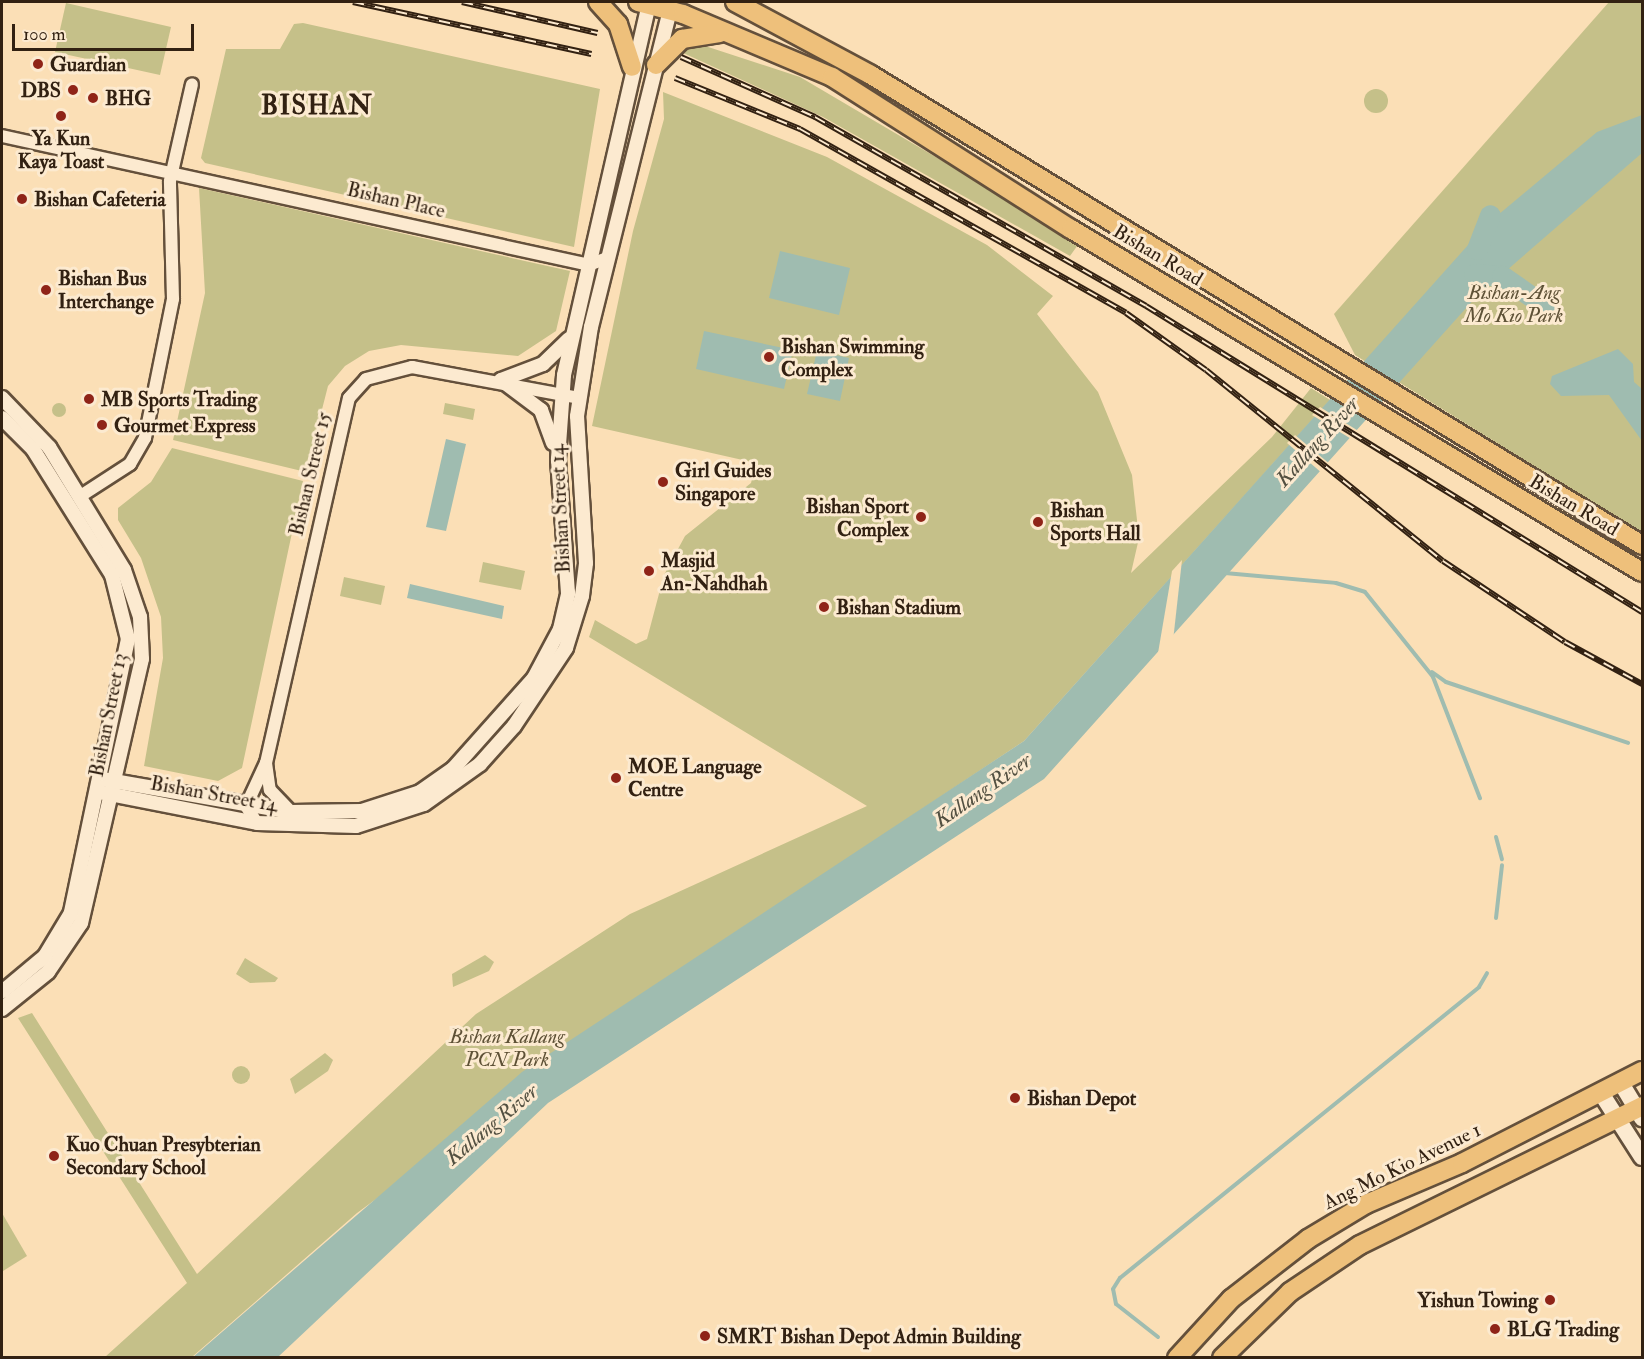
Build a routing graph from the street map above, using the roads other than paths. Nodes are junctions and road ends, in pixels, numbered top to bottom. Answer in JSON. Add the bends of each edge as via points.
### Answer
{"nodes":[{"id":1,"x":598,"y":2,"type":"edge"},
{"id":2,"x":646,"y":2,"type":"edge"},
{"id":3,"x":741,"y":3,"type":"edge"},
{"id":4,"x":671,"y":6,"type":"edge"},
{"id":5,"x":731,"y":33,"type":"junction"},
{"id":6,"x":656,"y":65,"type":"junction"},
{"id":7,"x":632,"y":67,"type":"junction"},
{"id":8,"x":192,"y":84,"type":"dead end"},
{"id":9,"x":2,"y":129,"type":"edge"},
{"id":10,"x":2,"y":136,"type":"edge"},
{"id":11,"x":110,"y":157,"type":"junction"},
{"id":12,"x":173,"y":170,"type":"junction"},
{"id":13,"x":607,"y":258,"type":"junction"},
{"id":14,"x":589,"y":265,"type":"junction"},
{"id":15,"x":574,"y":333,"type":"junction"},
{"id":16,"x":501,"y":380,"type":"junction"},
{"id":17,"x":562,"y":393,"type":"junction"},
{"id":18,"x":2,"y":398,"type":"edge"},
{"id":19,"x":580,"y":398,"type":"junction"},
{"id":20,"x":2,"y":418,"type":"edge"},
{"id":21,"x":558,"y":459,"type":"junction"},
{"id":22,"x":79,"y":497,"type":"junction"},
{"id":23,"x":1642,"y":545,"type":"edge"},
{"id":24,"x":1642,"y":572,"type":"edge"},
{"id":25,"x":266,"y":763,"type":"junction"},
{"id":26,"x":107,"y":787,"type":"junction"},
{"id":27,"x":246,"y":806,"type":"junction"},
{"id":28,"x":291,"y":812,"type":"junction"},
{"id":29,"x":257,"y":823,"type":"junction"},
{"id":30,"x":2,"y":992,"type":"edge"},
{"id":31,"x":2,"y":1009,"type":"edge"},
{"id":32,"x":1642,"y":1071,"type":"edge"},
{"id":33,"x":1621,"y":1083,"type":"junction"},
{"id":34,"x":1601,"y":1094,"type":"junction"},
{"id":35,"x":1641,"y":1111,"type":"edge"},
{"id":36,"x":1618,"y":1121,"type":"junction"},
{"id":37,"x":1642,"y":1157,"type":"edge"},
{"id":38,"x":1177,"y":1358,"type":"edge"},
{"id":39,"x":1222,"y":1358,"type":"edge"}],
"edges":[{"from":1,"to":7,"type":"main road","via":[[618,24]]},
{"from":2,"to":4,"type":"main road","name":"Bishan Road"},
{"from":2,"to":7,"type":"street","name":"Bishan Street 14"},
{"from":3,"to":23,"type":"main road","name":"Bishan Road","via":[[1348,363]]},
{"from":4,"to":5,"type":"main road","name":"Bishan Road"},
{"from":4,"to":6,"type":"street","name":"Bishan Street 14"},
{"from":5,"to":6,"type":"main road","via":[[685,37],[671,45]]},
{"from":5,"to":24,"type":"main road","name":"Bishan Road","via":[[832,77],[1071,229]]},
{"from":6,"to":13,"type":"street","name":"Bishan Street 14"},
{"from":7,"to":14,"type":"street","name":"Bishan Street 14"},
{"from":8,"to":12,"type":"street"},
{"from":9,"to":11,"type":"street","name":"Bishan Place"},
{"from":10,"to":11,"type":"street","name":"Bishan Place"},
{"from":11,"to":12,"type":"street","name":"Bishan Place"},
{"from":12,"to":14,"type":"street","name":"Bishan Place"},
{"from":12,"to":22,"type":"street","via":[[173,299],[145,438],[130,464]]},
{"from":13,"to":14,"type":"street"},
{"from":13,"to":19,"type":"street","name":"Bishan Street 14"},
{"from":14,"to":15,"type":"street","name":"Bishan Street 14"},
{"from":15,"to":16,"type":"street","via":[[543,364]]},
{"from":15,"to":17,"type":"street","name":"Bishan Street 14"},
{"from":16,"to":17,"type":"street","name":"Bishan Street 15"},
{"from":16,"to":21,"type":"street","via":[[541,410]]},
{"from":16,"to":25,"type":"street","name":"Bishan Street 15","via":[[412,367],[366,379],[350,398]]},
{"from":17,"to":19,"type":"street","name":"Bishan Street 15"},
{"from":17,"to":21,"type":"street","name":"Bishan Street 14"},
{"from":18,"to":22,"type":"street","name":"Bishan Street 13","via":[[49,447]]},
{"from":19,"to":29,"type":"street","name":"Bishan Street 14","via":[[575,438],[586,564],[582,596],[566,648],[514,726],[458,782],[393,818],[312,828]]},
{"from":20,"to":26,"type":"street","name":"Bishan Street 13","via":[[33,449],[97,549],[126,621],[127,659]]},
{"from":21,"to":28,"type":"street","name":"Bishan Street 14","via":[[568,593],[560,629],[534,678],[460,762],[420,792],[362,811]]},
{"from":22,"to":26,"type":"street","name":"Bishan Street 13","via":[[124,570],[140,617],[142,659]]},
{"from":25,"to":27,"type":"street","name":"Bishan Street 15"},
{"from":25,"to":28,"type":"street","name":"Bishan Street 15","via":[[270,790]]},
{"from":26,"to":27,"type":"street","name":"Bishan Street 14"},
{"from":26,"to":29,"type":"street","name":"Bishan Street 14"},
{"from":26,"to":30,"type":"street","name":"Bishan Street 13","via":[[66,924],[45,956]]},
{"from":26,"to":31,"type":"street","name":"Bishan Street 13","via":[[74,937],[42,978]]},
{"from":27,"to":28,"type":"street","name":"Bishan Street 14"},
{"from":27,"to":29,"type":"street"},
{"from":32,"to":33,"type":"main road","name":"Ang Mo Kio Avenue 1"},
{"from":33,"to":34,"type":"main road","name":"Ang Mo Kio Avenue 1"},
{"from":33,"to":35,"type":"main road"},
{"from":34,"to":36,"type":"main road"},
{"from":34,"to":38,"type":"main road","name":"Ang Mo Kio Avenue 1","via":[[1366,1204],[1308,1239],[1231,1299]]},
{"from":35,"to":36,"type":"main road"},
{"from":36,"to":37,"type":"main road"},
{"from":36,"to":39,"type":"main road","via":[[1360,1245],[1290,1292]]}]}
